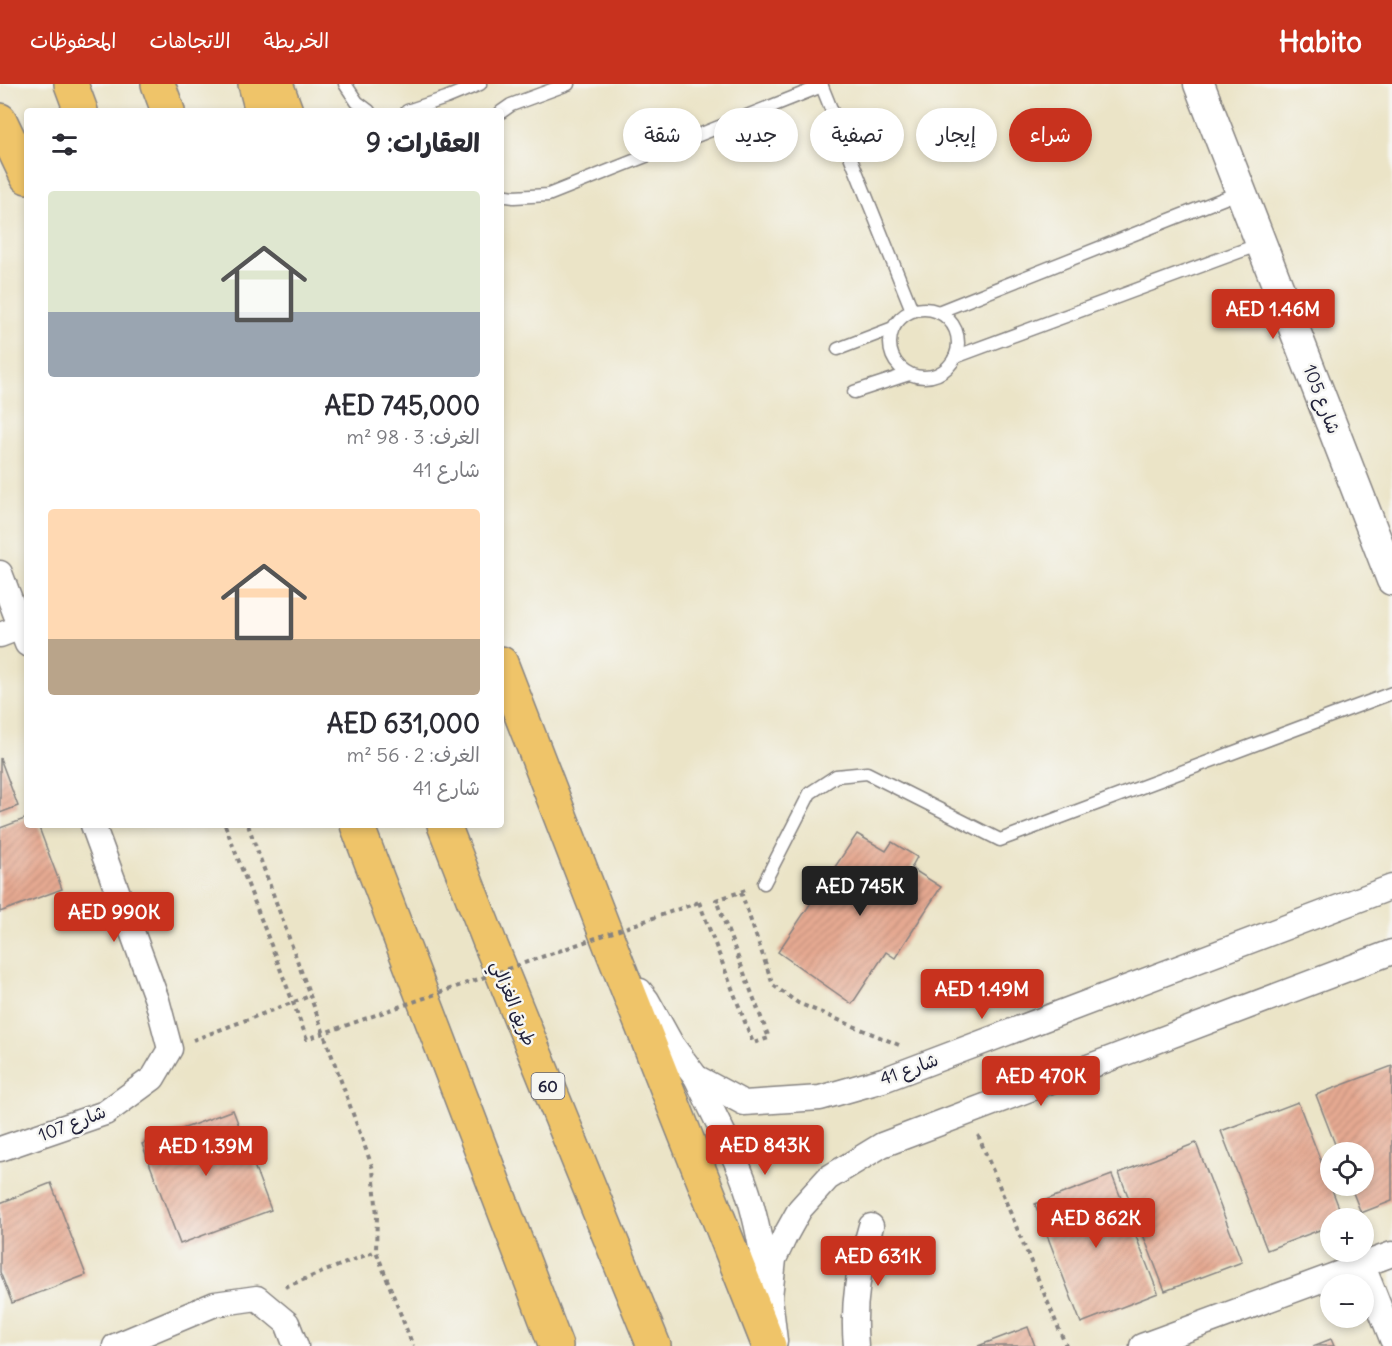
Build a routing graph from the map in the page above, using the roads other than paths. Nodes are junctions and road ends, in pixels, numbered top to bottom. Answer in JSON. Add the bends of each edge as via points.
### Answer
{"nodes":[{"id":1,"x":71,"y":84,"type":"edge"},
{"id":2,"x":158,"y":84,"type":"edge"},
{"id":3,"x":255,"y":84,"type":"edge"},
{"id":4,"x":276,"y":84,"type":"edge"},
{"id":5,"x":345,"y":84,"type":"edge"},
{"id":6,"x":480,"y":84,"type":"edge"},
{"id":7,"x":568,"y":84,"type":"edge"},
{"id":8,"x":1199,"y":84,"type":"edge"},
{"id":9,"x":822,"y":85,"type":"edge"},
{"id":10,"x":80,"y":108,"type":"edge"},
{"id":11,"x":167,"y":108,"type":"edge"},
{"id":12,"x":261,"y":108,"type":"edge"},
{"id":13,"x":285,"y":108,"type":"edge"},
{"id":14,"x":365,"y":108,"type":"edge"},
{"id":15,"x":416,"y":108,"type":"edge"},
{"id":16,"x":504,"y":110,"type":"edge"},
{"id":17,"x":0,"y":120,"type":"edge"},
{"id":18,"x":24,"y":171,"type":"edge"},
{"id":19,"x":1241,"y":192,"type":"junction"},
{"id":20,"x":504,"y":195,"type":"edge"},
{"id":21,"x":1262,"y":243,"type":"junction"},
{"id":22,"x":912,"y":310,"type":"junction"},
{"id":23,"x":938,"y":312,"type":"junction"},
{"id":24,"x":892,"y":328,"type":"junction"},
{"id":25,"x":838,"y":349,"type":"dead end"},
{"id":26,"x":955,"y":357,"type":"junction"},
{"id":27,"x":909,"y":374,"type":"junction"},
{"id":28,"x":854,"y":392,"type":"dead end"},
{"id":29,"x":0,"y":573,"type":"edge"},
{"id":30,"x":1392,"y":580,"type":"edge"},
{"id":31,"x":16,"y":635,"type":"edge"},
{"id":32,"x":504,"y":671,"type":"edge"},
{"id":33,"x":1392,"y":693,"type":"edge"},
{"id":34,"x":94,"y":828,"type":"edge"},
{"id":35,"x":344,"y":828,"type":"edge"},
{"id":36,"x":358,"y":828,"type":"edge"},
{"id":37,"x":445,"y":828,"type":"edge"},
{"id":38,"x":471,"y":828,"type":"edge"},
{"id":39,"x":764,"y":883,"type":"road end"},
{"id":40,"x":1392,"y":886,"type":"edge"},
{"id":41,"x":492,"y":948,"type":"junction"},
{"id":42,"x":1392,"y":952,"type":"edge"},
{"id":43,"x":614,"y":955,"type":"junction"},
{"id":44,"x":409,"y":959,"type":"junction"},
{"id":45,"x":696,"y":1077,"type":"junction"},
{"id":46,"x":0,"y":1149,"type":"edge"},
{"id":47,"x":871,"y":1226,"type":"dead end"},
{"id":48,"x":1392,"y":1254,"type":"edge"},
{"id":49,"x":1363,"y":1266,"type":"junction"},
{"id":50,"x":770,"y":1297,"type":"junction"},
{"id":51,"x":1392,"y":1339,"type":"edge"},
{"id":52,"x":115,"y":1346,"type":"edge"},
{"id":53,"x":296,"y":1346,"type":"edge"},
{"id":54,"x":556,"y":1346,"type":"edge"},
{"id":55,"x":654,"y":1346,"type":"edge"},
{"id":56,"x":769,"y":1346,"type":"edge"},
{"id":57,"x":776,"y":1346,"type":"edge"},
{"id":58,"x":856,"y":1346,"type":"edge"},
{"id":59,"x":1143,"y":1346,"type":"edge"}],
"edges":[{"from":1,"to":10,"type":"main road"},
{"from":2,"to":11,"type":"main road"},
{"from":3,"to":12,"type":"main road"},
{"from":4,"to":13,"type":"main road"},
{"from":5,"to":14,"type":"lane"},
{"from":6,"to":15,"type":"lane"},
{"from":7,"to":16,"type":"lane"},
{"from":8,"to":19,"type":"street","name":"شارع 105"},
{"from":9,"to":20,"type":"lane","via":[[548,195]]},
{"from":9,"to":22,"type":"lane"},
{"from":17,"to":18,"type":"main road"},
{"from":19,"to":21,"type":"street","name":"شارع 105"},
{"from":19,"to":23,"type":"lane"},
{"from":21,"to":26,"type":"lane"},
{"from":21,"to":30,"type":"street","name":"شارع 105"},
{"from":22,"to":23,"type":"lane"},
{"from":22,"to":24,"type":"lane"},
{"from":23,"to":26,"type":"lane","via":[[956,331]]},
{"from":24,"to":25,"type":"lane"},
{"from":24,"to":27,"type":"lane","via":[[891,354]]},
{"from":26,"to":27,"type":"lane","via":[[935,375]]},
{"from":27,"to":28,"type":"lane"},
{"from":29,"to":31,"type":"street"},
{"from":32,"to":43,"type":"main road"},
{"from":33,"to":39,"type":"lane","via":[[1000,840],[867,773],[836,776],[810,793]]},
{"from":34,"to":46,"type":"street","name":"شارع 107","via":[[157,1000],[170,1049],[153,1078],[105,1113]]},
{"from":35,"to":44,"type":"main road"},
{"from":36,"to":44,"type":"main road"},
{"from":37,"to":41,"type":"main road","name":"طريق الغزالي","number":"60"},
{"from":38,"to":41,"type":"main road"},
{"from":40,"to":45,"type":"street","name":"شارع 41","via":[[883,1080],[820,1098],[744,1103]]},
{"from":41,"to":55,"type":"main road","name":"طريق الغزالي","number":"60"},
{"from":42,"to":50,"type":"street","via":[[882,1145],[828,1178],[800,1209],[774,1259]]},
{"from":43,"to":45,"type":"street","name":"شارع 41"},
{"from":43,"to":56,"type":"main road"},
{"from":44,"to":54,"type":"main road"},
{"from":45,"to":50,"type":"street","via":[[746,1185]]},
{"from":47,"to":58,"type":"street","via":[[856,1294]]},
{"from":48,"to":49,"type":"street"},
{"from":49,"to":51,"type":"street"},
{"from":49,"to":59,"type":"street"},
{"from":50,"to":57,"type":"street"},
{"from":52,"to":53,"type":"street","via":[[215,1304],[257,1298],[287,1323]]}]}
